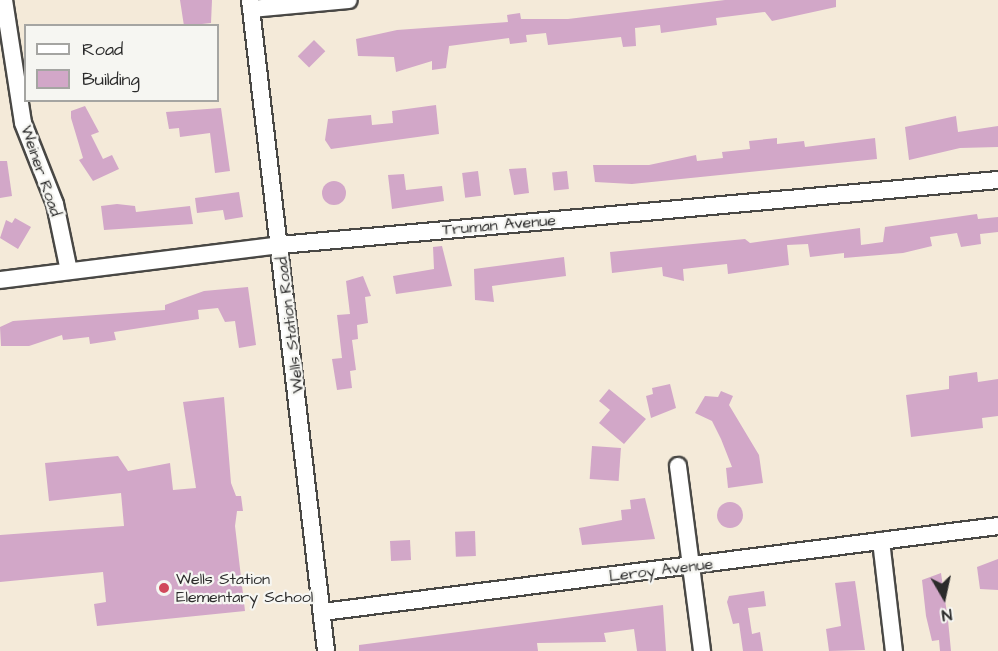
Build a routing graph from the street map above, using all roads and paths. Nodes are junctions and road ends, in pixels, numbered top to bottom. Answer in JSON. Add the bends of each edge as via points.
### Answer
{"nodes":[{"id":1,"x":3,"y":0,"type":"edge"},
{"id":2,"x":350,"y":0,"type":"edge"},
{"id":3,"x":251,"y":5,"type":"edge"},
{"id":4,"x":6,"y":64,"type":"edge"},
{"id":5,"x":998,"y":180,"type":"edge"},
{"id":6,"x":280,"y":245,"type":"junction"},
{"id":7,"x":69,"y":271,"type":"junction"},
{"id":8,"x":0,"y":280,"type":"edge"},
{"id":9,"x":678,"y":466,"type":"dead end"},
{"id":10,"x":998,"y":526,"type":"edge"},
{"id":11,"x":881,"y":541,"type":"junction"},
{"id":12,"x":691,"y":567,"type":"junction"},
{"id":13,"x":323,"y":612,"type":"junction"},
{"id":14,"x":326,"y":651,"type":"edge"},
{"id":15,"x":702,"y":651,"type":"edge"},
{"id":16,"x":894,"y":651,"type":"edge"}],
"edges":[{"from":1,"to":4,"type":"street","name":"Weiner Road"},
{"from":2,"to":3,"type":"street"},
{"from":3,"to":6,"type":"street","name":"Wells Station Road"},
{"from":4,"to":7,"type":"street","name":"Weiner Road","via":[[23,123],[55,204]]},
{"from":5,"to":6,"type":"street","name":"Truman Avenue"},
{"from":6,"to":7,"type":"street","name":"Truman Avenue"},
{"from":6,"to":13,"type":"street","name":"Wells Station Road"},
{"from":7,"to":8,"type":"street","name":"Truman Avenue"},
{"from":9,"to":12,"type":"street"},
{"from":10,"to":11,"type":"street","name":"Leroy Avenue"},
{"from":11,"to":12,"type":"street","name":"Leroy Avenue"},
{"from":11,"to":16,"type":"street"},
{"from":12,"to":13,"type":"street","name":"Leroy Avenue"},
{"from":12,"to":15,"type":"street"},
{"from":13,"to":14,"type":"street","name":"Wells Station Road"}]}
